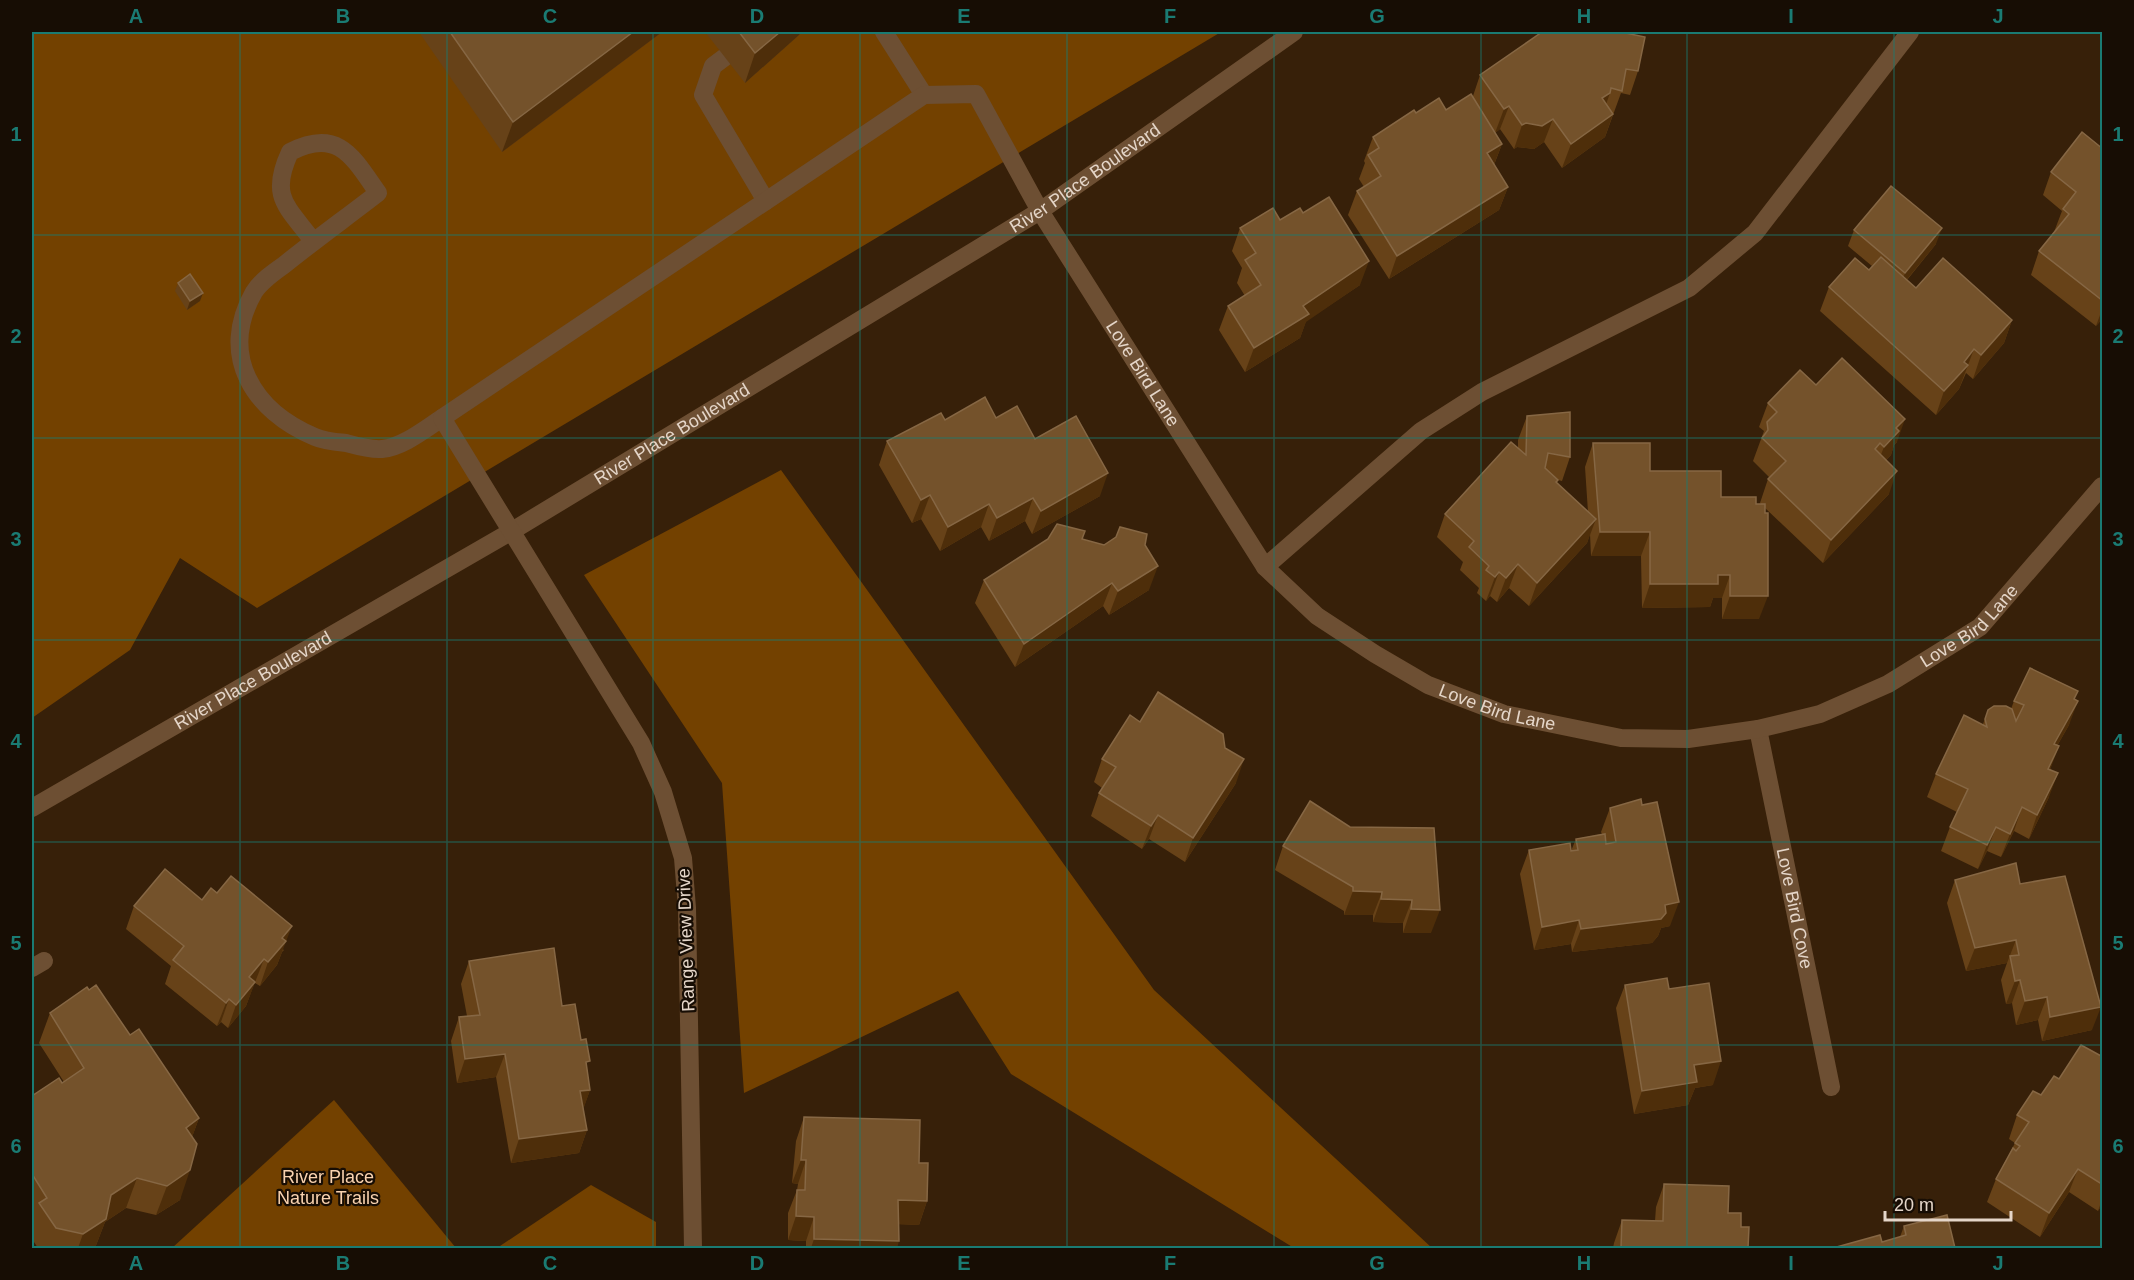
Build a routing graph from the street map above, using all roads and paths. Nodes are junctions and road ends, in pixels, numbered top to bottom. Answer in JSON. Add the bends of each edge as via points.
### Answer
{"nodes":[{"id":1,"x":884,"y":32,"type":"edge"},
{"id":2,"x":1294,"y":32,"type":"edge"},
{"id":3,"x":1910,"y":32,"type":"edge"},
{"id":4,"x":725,"y":57,"type":"dead end"},
{"id":5,"x":924,"y":95,"type":"junction"},
{"id":6,"x":766,"y":201,"type":"junction"},
{"id":7,"x":1040,"y":211,"type":"junction"},
{"id":8,"x":313,"y":241,"type":"junction"},
{"id":9,"x":442,"y":418,"type":"junction"},
{"id":10,"x":2103,"y":486,"type":"edge"},
{"id":11,"x":512,"y":531,"type":"junction"},
{"id":12,"x":1264,"y":567,"type":"junction"},
{"id":13,"x":1758,"y":729,"type":"junction"},
{"id":14,"x":32,"y":808,"type":"edge"},
{"id":15,"x":1831,"y":1087,"type":"dead end"},
{"id":16,"x":693,"y":1248,"type":"edge"}],
"edges":[{"from":1,"to":5,"type":"street"},
{"from":2,"to":7,"type":"street","name":"River Place Boulevard"},
{"from":3,"to":12,"type":"street","via":[[1755,233],[1689,288],[1482,392],[1421,431]]},
{"from":4,"to":6,"type":"street","via":[[713,66],[703,95]]},
{"from":5,"to":6,"type":"street"},
{"from":5,"to":7,"type":"street","name":"Love Bird Lane","via":[[976,94]]},
{"from":6,"to":9,"type":"street"},
{"from":7,"to":11,"type":"street","name":"River Place Boulevard"},
{"from":7,"to":12,"type":"street","name":"Love Bird Lane"},
{"from":8,"to":8,"type":"street","via":[[378,193],[350,153],[338,145],[320,142],[290,152],[279,184],[282,199]]},
{"from":8,"to":9,"type":"street","via":[[255,290],[238,342],[241,365],[250,383],[267,405],[291,424],[317,438],[359,446],[382,449],[399,444]]},
{"from":9,"to":11,"type":"street","name":"Range View Drive"},
{"from":10,"to":13,"type":"street","name":"Love Bird Lane","via":[[1980,627],[1887,684],[1820,714]]},
{"from":11,"to":14,"type":"street","name":"River Place Boulevard"},
{"from":11,"to":16,"type":"street","name":"Range View Drive","via":[[641,743],[663,792],[682,858],[687,908]]},
{"from":12,"to":13,"type":"street","name":"Love Bird Lane","via":[[1317,616],[1375,654],[1428,685],[1504,714],[1621,738],[1688,739]]},
{"from":13,"to":15,"type":"street","name":"Love Bird Cove"}]}
